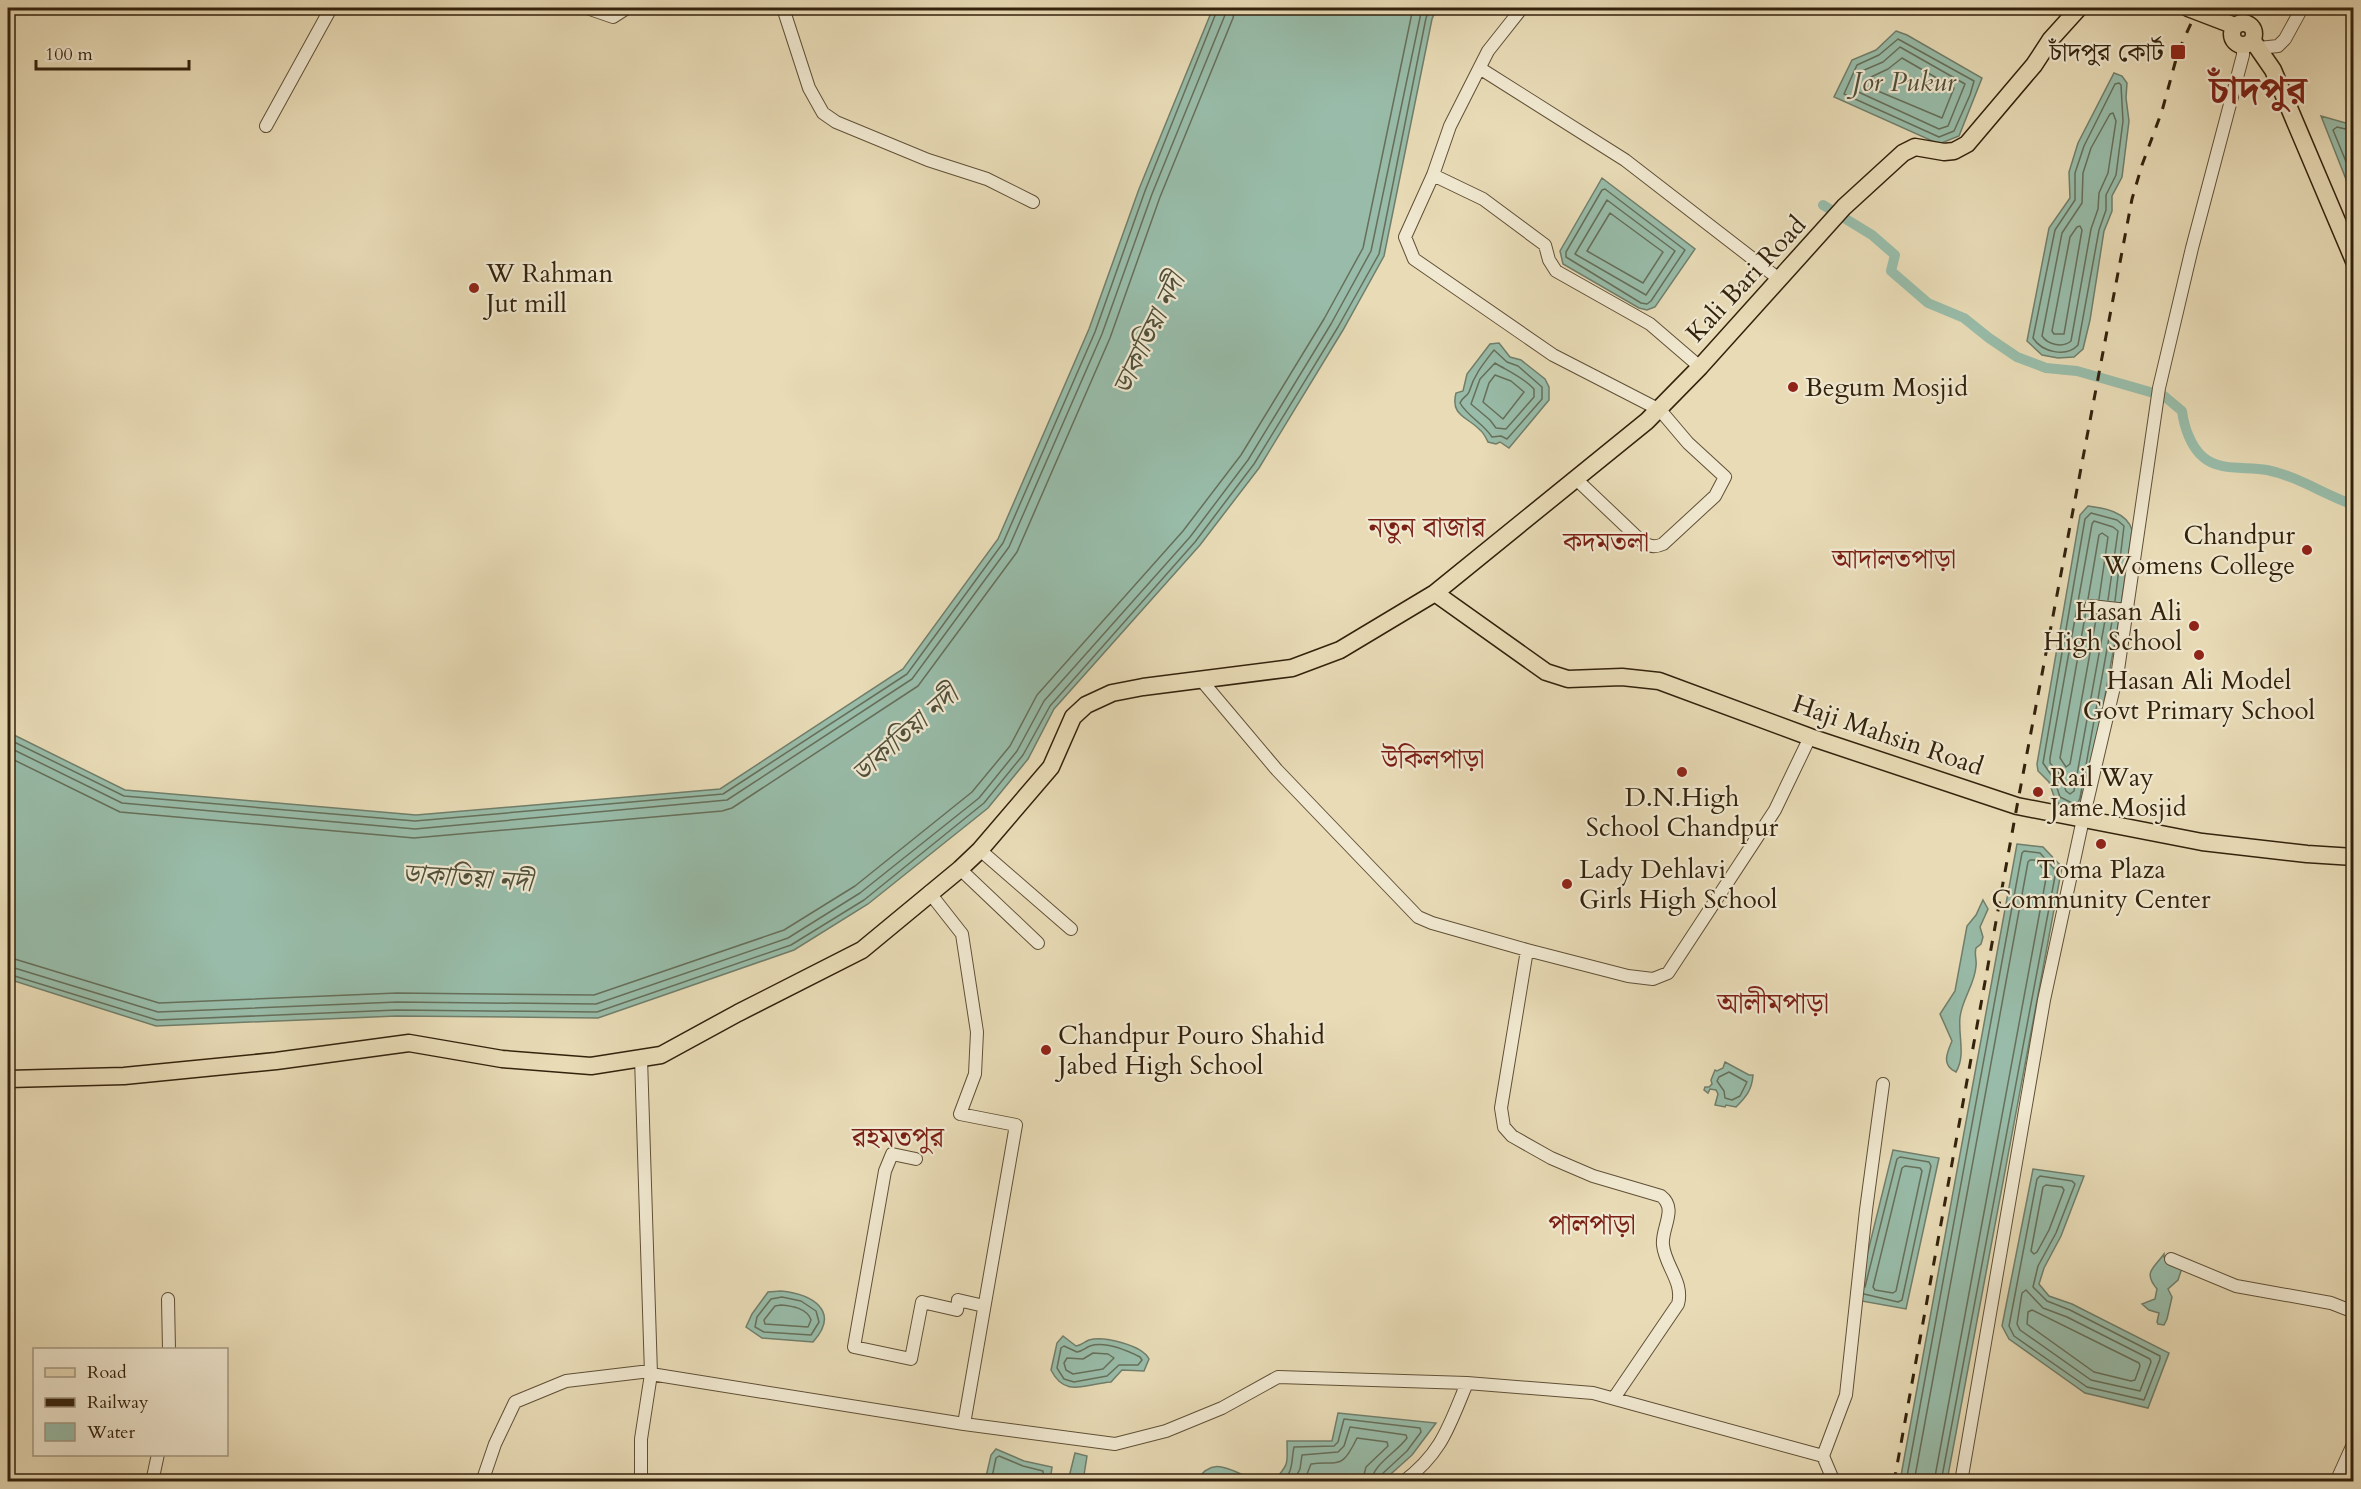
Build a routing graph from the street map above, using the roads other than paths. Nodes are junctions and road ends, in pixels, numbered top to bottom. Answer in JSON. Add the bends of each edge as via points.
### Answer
{"nodes":[{"id":1,"x":331,"y":8,"type":"edge"},
{"id":2,"x":587,"y":8,"type":"edge"},
{"id":3,"x":627,"y":8,"type":"edge"},
{"id":4,"x":783,"y":8,"type":"edge"},
{"id":5,"x":1522,"y":8,"type":"edge"},
{"id":6,"x":2079,"y":8,"type":"edge"},
{"id":7,"x":2188,"y":8,"type":"edge"},
{"id":8,"x":2302,"y":8,"type":"edge"},
{"id":9,"x":2241,"y":19,"type":"edge"},
{"id":10,"x":2252,"y":50,"type":"junction"},
{"id":11,"x":1481,"y":69,"type":"junction"},
{"id":12,"x":266,"y":126,"type":"dead end"},
{"id":13,"x":1433,"y":175,"type":"junction"},
{"id":14,"x":1033,"y":202,"type":"dead end"},
{"id":15,"x":2354,"y":261,"type":"edge"},
{"id":16,"x":1779,"y":279,"type":"junction"},
{"id":17,"x":1700,"y":367,"type":"junction"},
{"id":18,"x":1660,"y":410,"type":"junction"},
{"id":19,"x":1576,"y":479,"type":"junction"},
{"id":20,"x":1435,"y":593,"type":"junction"},
{"id":21,"x":2091,"y":606,"type":"dead end"},
{"id":22,"x":2127,"y":610,"type":"junction"},
{"id":23,"x":1202,"y":681,"type":"junction"},
{"id":24,"x":1810,"y":737,"type":"junction"},
{"id":25,"x":2083,"y":819,"type":"junction"},
{"id":26,"x":980,"y":850,"type":"junction"},
{"id":27,"x":2354,"y":856,"type":"edge"},
{"id":28,"x":960,"y":869,"type":"junction"},
{"id":29,"x":929,"y":892,"type":"junction"},
{"id":30,"x":1071,"y":929,"type":"dead end"},
{"id":31,"x":1038,"y":943,"type":"dead end"},
{"id":32,"x":1527,"y":950,"type":"junction"},
{"id":33,"x":641,"y":1058,"type":"junction"},
{"id":34,"x":8,"y":1079,"type":"edge"},
{"id":35,"x":1883,"y":1084,"type":"dead end"},
{"id":36,"x":916,"y":1159,"type":"dead end"},
{"id":37,"x":2171,"y":1259,"type":"dead end"},
{"id":38,"x":168,"y":1299,"type":"dead end"},
{"id":39,"x":984,"y":1306,"type":"junction"},
{"id":40,"x":2354,"y":1312,"type":"edge"},
{"id":41,"x":170,"y":1348,"type":"edge"},
{"id":42,"x":650,"y":1373,"type":"junction"},
{"id":43,"x":1467,"y":1383,"type":"junction"},
{"id":44,"x":1614,"y":1398,"type":"junction"},
{"id":45,"x":964,"y":1424,"type":"junction"},
{"id":46,"x":2354,"y":1442,"type":"edge"},
{"id":47,"x":158,"y":1456,"type":"edge"},
{"id":48,"x":1822,"y":1456,"type":"junction"},
{"id":49,"x":152,"y":1482,"type":"edge"},
{"id":50,"x":482,"y":1482,"type":"edge"},
{"id":51,"x":641,"y":1482,"type":"edge"},
{"id":52,"x":1403,"y":1482,"type":"edge"},
{"id":53,"x":1834,"y":1482,"type":"edge"},
{"id":54,"x":1961,"y":1482,"type":"edge"},
{"id":55,"x":2336,"y":1482,"type":"edge"}],
"edges":[{"from":1,"to":12,"type":"street"},
{"from":2,"to":3,"type":"street","via":[[613,17]]},
{"from":4,"to":14,"type":"street","via":[[809,88],[823,113],[928,160],[987,179]]},
{"from":5,"to":11,"type":"street","via":[[1488,51]]},
{"from":6,"to":16,"type":"main road","name":"Kali Bari Road","via":[[1967,144],[1954,151],[1915,147],[1903,153],[1844,207]]},
{"from":7,"to":9,"type":"main road"},
{"from":8,"to":10,"type":"street","via":[[2278,46]]},
{"from":9,"to":10,"type":"main road","via":[[2254,30]]},
{"from":10,"to":15,"type":"main road","via":[[2273,70]]},
{"from":10,"to":22,"type":"street","via":[[2192,248],[2159,388]]},
{"from":11,"to":13,"type":"street","via":[[1450,126]]},
{"from":11,"to":16,"type":"street","via":[[1625,160]]},
{"from":13,"to":17,"type":"street","via":[[1483,199],[1545,245],[1556,271],[1650,324]]},
{"from":13,"to":18,"type":"street","via":[[1406,237],[1414,259],[1553,355]]},
{"from":16,"to":17,"type":"main road","name":"Kali Bari Road"},
{"from":17,"to":18,"type":"main road","name":"Kali Bari Road"},
{"from":18,"to":19,"type":"main road","name":"Kali Bari Road"},
{"from":18,"to":19,"type":"street","via":[[1725,477],[1715,496],[1663,544],[1646,545]]},
{"from":19,"to":20,"type":"main road","name":"Kali Bari Road"},
{"from":20,"to":23,"type":"main road","name":"Kali Bari Road","via":[[1340,650],[1314,661],[1292,668]]},
{"from":20,"to":24,"type":"main road","name":"Haji Mahsin Road","via":[[1557,677],[1659,681]]},
{"from":21,"to":22,"type":"street"},
{"from":22,"to":25,"type":"street","via":[[2118,670]]},
{"from":23,"to":26,"type":"main road","name":"Kali Bari Road","via":[[1143,687],[1086,705],[1073,717],[1052,768]]},
{"from":23,"to":32,"type":"street","via":[[1276,770],[1418,917]]},
{"from":24,"to":25,"type":"main road","name":"Haji Mahsin Road","via":[[2018,806]]},
{"from":24,"to":32,"type":"street","via":[[1775,810],[1668,973],[1653,979],[1628,976]]},
{"from":25,"to":27,"type":"main road","name":"Haji Mahsin Road","via":[[2202,842]]},
{"from":25,"to":54,"type":"street","via":[[2044,1000]]},
{"from":26,"to":28,"type":"main road","name":"Kali Bari Road"},
{"from":26,"to":30,"type":"street"},
{"from":28,"to":29,"type":"main road","name":"Kali Bari Road"},
{"from":28,"to":31,"type":"street"},
{"from":29,"to":33,"type":"main road","name":"Kali Bari Road","via":[[862,950],[661,1055]]},
{"from":29,"to":39,"type":"street","via":[[962,933],[977,1032],[975,1074],[960,1114],[1016,1125]]},
{"from":32,"to":44,"type":"street","via":[[1501,1108],[1504,1127],[1512,1136],[1551,1158],[1593,1176],[1661,1196],[1669,1208],[1663,1247],[1679,1290],[1678,1304]]},
{"from":33,"to":34,"type":"main road","name":"Kali Bari Road","via":[[591,1066],[502,1059],[409,1043],[124,1076]]},
{"from":33,"to":42,"type":"street"},
{"from":35,"to":48,"type":"street","via":[[1846,1395]]},
{"from":36,"to":39,"type":"street","via":[[892,1155],[885,1171],[854,1347],[911,1359],[922,1302],[957,1310],[958,1300]]},
{"from":37,"to":40,"type":"street","via":[[2236,1286],[2331,1303]]},
{"from":38,"to":41,"type":"street"},
{"from":39,"to":45,"type":"street"},
{"from":42,"to":45,"type":"street"},
{"from":42,"to":50,"type":"street","via":[[566,1381],[514,1402]]},
{"from":42,"to":51,"type":"street","via":[[641,1439]]},
{"from":43,"to":44,"type":"street"},
{"from":43,"to":45,"type":"street","via":[[1278,1377],[1222,1408],[1166,1431],[1115,1444]]},
{"from":43,"to":52,"type":"street","via":[[1441,1444]]},
{"from":44,"to":48,"type":"street"},
{"from":46,"to":55,"type":"street"},
{"from":47,"to":49,"type":"street"},
{"from":48,"to":53,"type":"street"}]}
